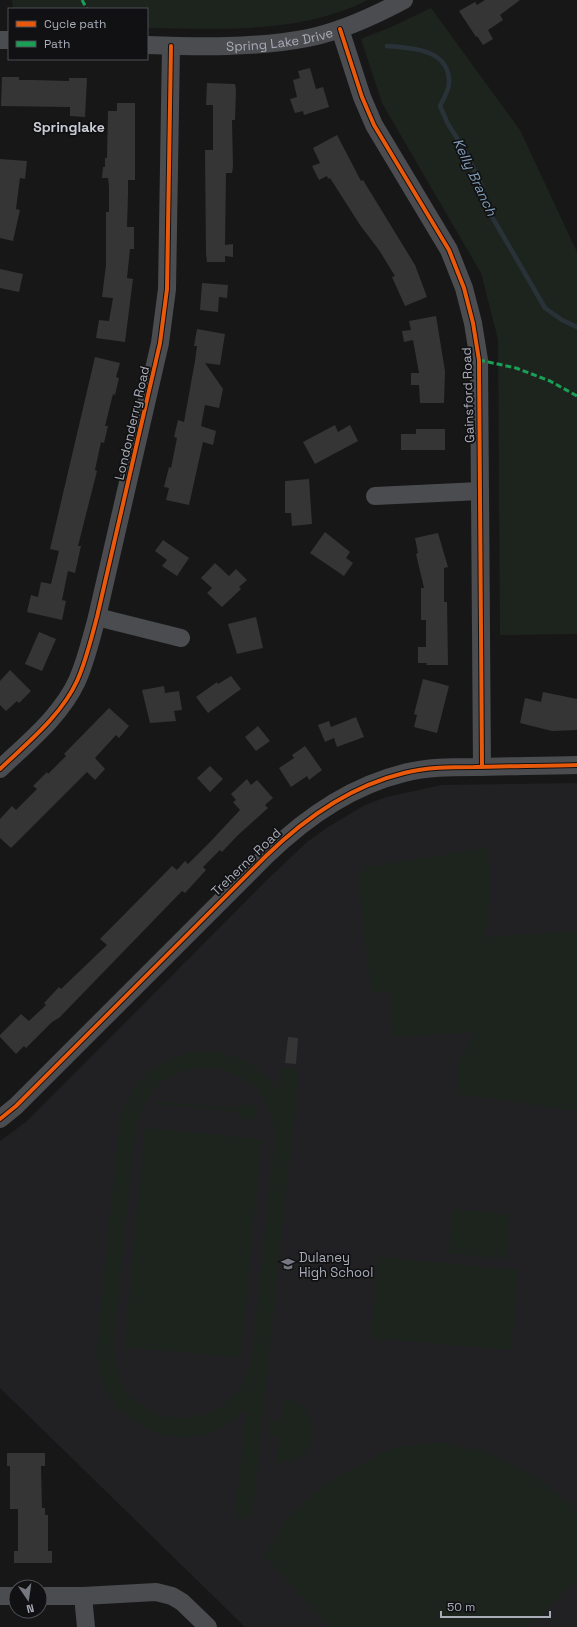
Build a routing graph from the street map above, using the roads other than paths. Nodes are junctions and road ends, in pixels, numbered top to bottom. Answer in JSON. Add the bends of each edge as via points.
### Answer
{"nodes":[{"id":1,"x":404,"y":0,"type":"edge"},
{"id":2,"x":340,"y":29,"type":"junction"},
{"id":3,"x":148,"y":45,"type":"edge"},
{"id":4,"x":171,"y":46,"type":"junction"},
{"id":5,"x":480,"y":491,"type":"junction"},
{"id":6,"x":375,"y":496,"type":"dead end"},
{"id":7,"x":97,"y":617,"type":"junction"},
{"id":8,"x":181,"y":638,"type":"dead end"},
{"id":9,"x":577,"y":765,"type":"edge"},
{"id":10,"x":482,"y":767,"type":"junction"},
{"id":11,"x":0,"y":769,"type":"edge"},
{"id":12,"x":0,"y":1119,"type":"edge"},
{"id":13,"x":48,"y":1596,"type":"edge"},
{"id":14,"x":83,"y":1596,"type":"junction"},
{"id":15,"x":86,"y":1627,"type":"edge"},
{"id":16,"x":208,"y":1627,"type":"edge"}],
"edges":[{"from":1,"to":2,"type":"street","name":"Spring Lake Drive"},
{"from":2,"to":4,"type":"street","name":"Spring Lake Drive","via":[[308,38],[254,45]]},
{"from":2,"to":5,"type":"street","name":"Gainsford Road","via":[[374,125],[448,250],[464,288],[479,360]]},
{"from":3,"to":4,"type":"street","name":"Spring Lake Drive"},
{"from":4,"to":7,"type":"street","name":"Londonderry Road","via":[[167,289],[161,335],[146,407]]},
{"from":5,"to":6,"type":"street"},
{"from":5,"to":10,"type":"street","name":"Gainsford Road"},
{"from":7,"to":8,"type":"street"},
{"from":7,"to":11,"type":"street","name":"Londonderry Road","via":[[87,658],[64,703]]},
{"from":9,"to":10,"type":"street","name":"Treherne Road"},
{"from":10,"to":12,"type":"street","name":"Treherne Road","via":[[406,772],[362,788],[321,810],[291,832],[266,856],[16,1106]]},
{"from":13,"to":14,"type":"street"},
{"from":14,"to":15,"type":"street"},
{"from":14,"to":16,"type":"street","via":[[156,1592],[172,1596],[182,1602]]}]}
